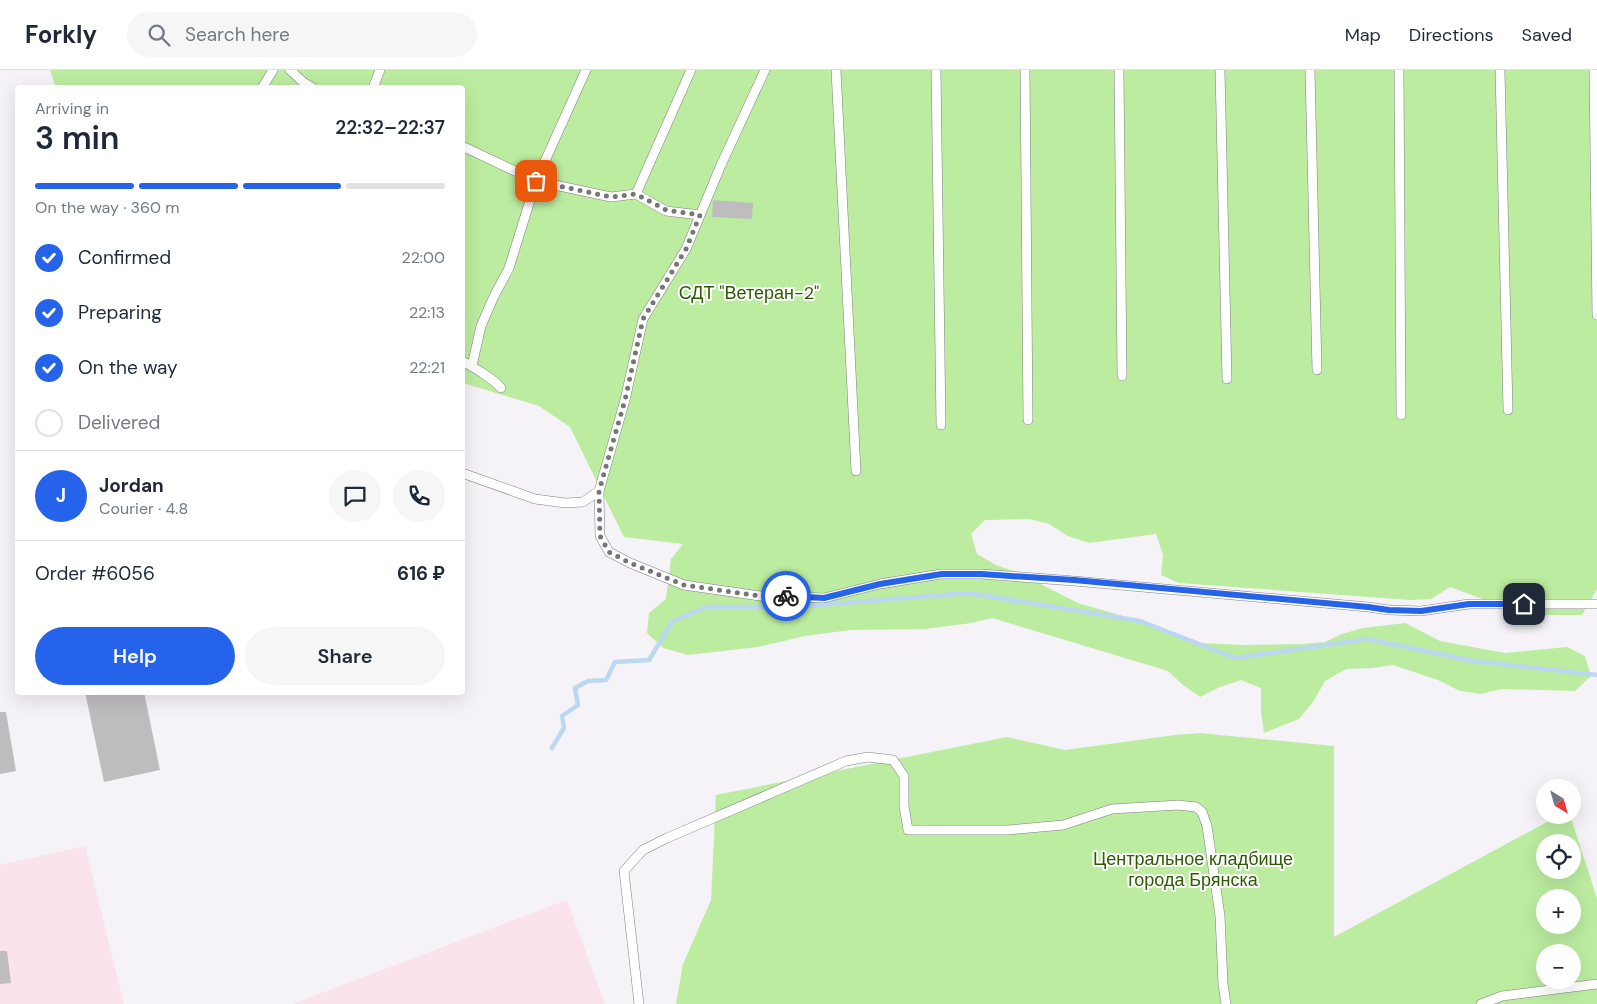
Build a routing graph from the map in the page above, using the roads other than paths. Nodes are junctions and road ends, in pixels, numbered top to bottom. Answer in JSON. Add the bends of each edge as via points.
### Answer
{"nodes":[{"id":1,"x":273,"y":70,"type":"edge"},
{"id":2,"x":290,"y":70,"type":"edge"},
{"id":3,"x":380,"y":70,"type":"edge"},
{"id":4,"x":586,"y":70,"type":"edge"},
{"id":5,"x":691,"y":70,"type":"edge"},
{"id":6,"x":764,"y":70,"type":"edge"},
{"id":7,"x":836,"y":70,"type":"edge"},
{"id":8,"x":936,"y":70,"type":"edge"},
{"id":9,"x":1025,"y":70,"type":"edge"},
{"id":10,"x":1119,"y":70,"type":"edge"},
{"id":11,"x":1220,"y":70,"type":"edge"},
{"id":12,"x":1310,"y":70,"type":"edge"},
{"id":13,"x":1399,"y":70,"type":"edge"},
{"id":14,"x":1500,"y":70,"type":"edge"},
{"id":15,"x":1594,"y":70,"type":"edge"},
{"id":16,"x":264,"y":85,"type":"edge"},
{"id":17,"x":308,"y":85,"type":"edge"},
{"id":18,"x":374,"y":85,"type":"edge"},
{"id":19,"x":465,"y":147,"type":"edge"},
{"id":20,"x":536,"y":181,"type":"junction"},
{"id":21,"x":636,"y":194,"type":"junction"},
{"id":22,"x":700,"y":215,"type":"junction"},
{"id":23,"x":1597,"y":315,"type":"edge"},
{"id":24,"x":465,"y":362,"type":"edge"},
{"id":25,"x":472,"y":366,"type":"junction"},
{"id":26,"x":1317,"y":370,"type":"dead end"},
{"id":27,"x":1122,"y":376,"type":"dead end"},
{"id":28,"x":1226,"y":379,"type":"dead end"},
{"id":29,"x":501,"y":388,"type":"dead end"},
{"id":30,"x":1508,"y":410,"type":"dead end"},
{"id":31,"x":1401,"y":415,"type":"dead end"},
{"id":32,"x":1028,"y":420,"type":"dead end"},
{"id":33,"x":941,"y":426,"type":"dead end"},
{"id":34,"x":856,"y":471,"type":"dead end"},
{"id":35,"x":465,"y":474,"type":"edge"},
{"id":36,"x":599,"y":491,"type":"junction"},
{"id":37,"x":1597,"y":604,"type":"edge"},
{"id":38,"x":1597,"y":984,"type":"edge"},
{"id":39,"x":1502,"y":1000,"type":"edge"},
{"id":40,"x":639,"y":1004,"type":"edge"},
{"id":41,"x":1226,"y":1004,"type":"edge"},
{"id":42,"x":1481,"y":1004,"type":"edge"}],
"edges":[{"from":1,"to":16,"type":"lane"},
{"from":2,"to":17,"type":"lane"},
{"from":3,"to":18,"type":"lane"},
{"from":4,"to":20,"type":"lane"},
{"from":5,"to":21,"type":"lane"},
{"from":6,"to":22,"type":"lane"},
{"from":7,"to":34,"type":"lane"},
{"from":8,"to":33,"type":"lane"},
{"from":9,"to":32,"type":"lane"},
{"from":10,"to":27,"type":"lane"},
{"from":11,"to":28,"type":"lane"},
{"from":12,"to":26,"type":"lane"},
{"from":13,"to":31,"type":"lane"},
{"from":14,"to":30,"type":"lane"},
{"from":15,"to":23,"type":"lane"},
{"from":19,"to":20,"type":"lane"},
{"from":20,"to":21,"type":"lane","via":[[611,197]]},
{"from":20,"to":25,"type":"lane","via":[[509,268],[481,326]]},
{"from":21,"to":22,"type":"lane","via":[[666,210]]},
{"from":22,"to":36,"type":"lane","via":[[686,249],[643,319],[625,400]]},
{"from":24,"to":25,"type":"lane"},
{"from":25,"to":29,"type":"lane"},
{"from":35,"to":36,"type":"lane","via":[[535,499],[565,503],[583,502]]},
{"from":36,"to":37,"type":"lane","via":[[600,536],[609,552],[684,585],[760,596],[824,598],[880,584],[942,574],[981,574],[1389,610],[1421,611],[1469,604]]},
{"from":38,"to":39,"type":"lane"},
{"from":39,"to":42,"type":"lane"},
{"from":40,"to":41,"type":"lane","via":[[624,872],[643,850],[846,762],[868,757],[893,760],[904,776],[908,830],[1008,830],[1063,825],[1112,809],[1196,807],[1202,812],[1207,826],[1220,916]]}]}
